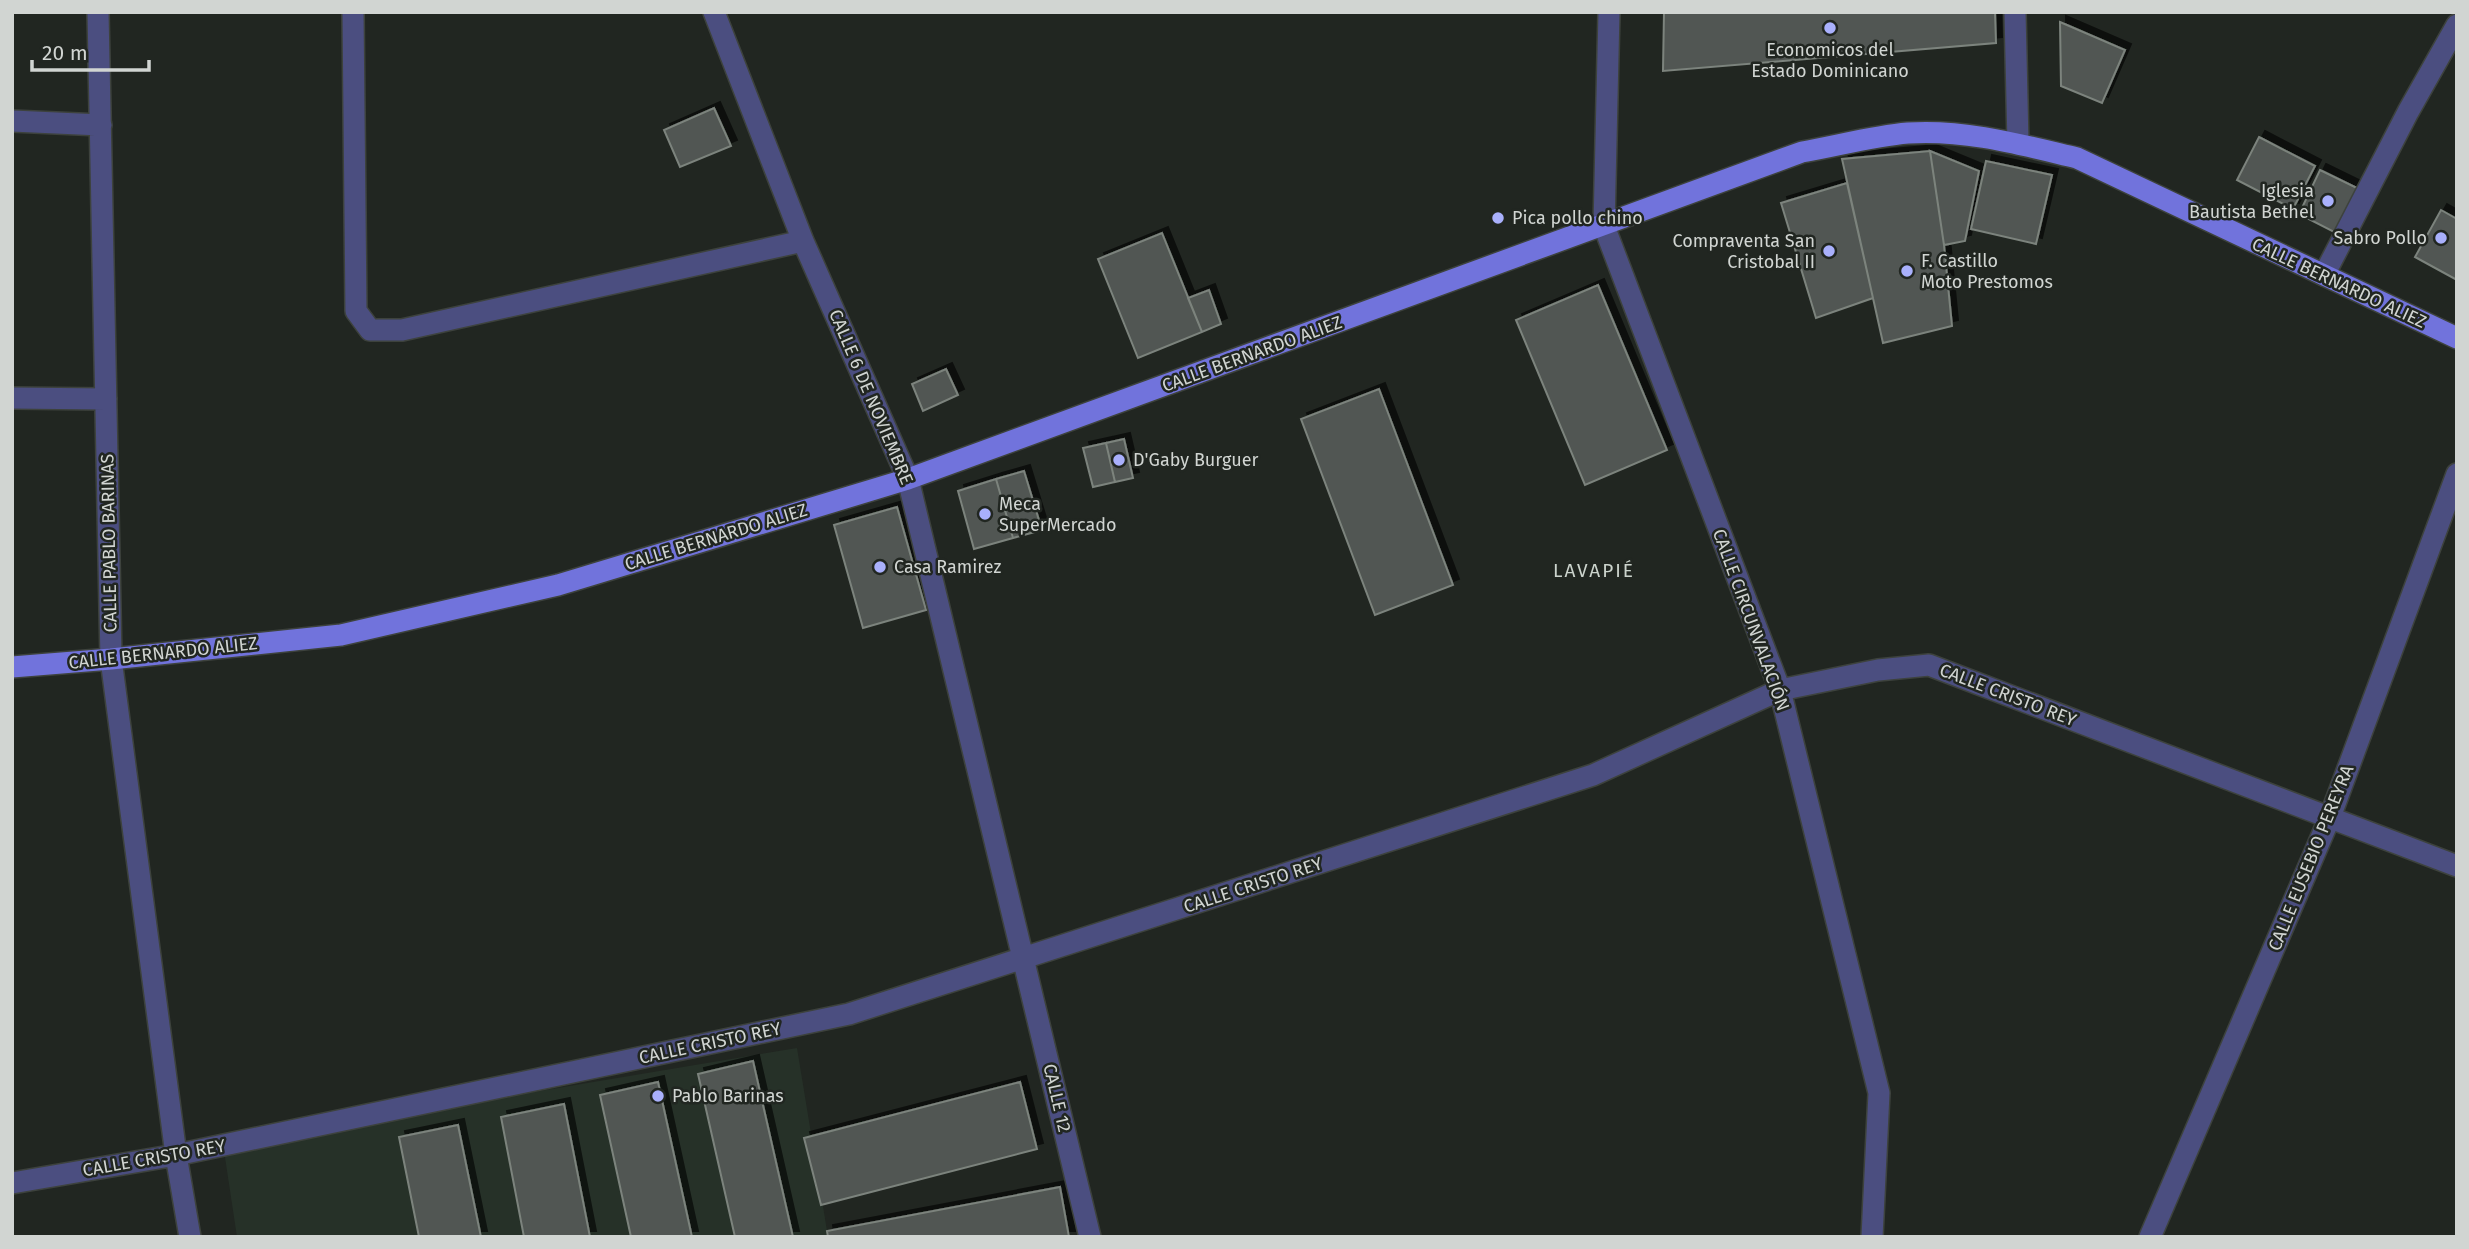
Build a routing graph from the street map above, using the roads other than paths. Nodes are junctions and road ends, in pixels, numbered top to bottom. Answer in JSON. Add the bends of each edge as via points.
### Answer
{"nodes":[{"id":1,"x":99,"y":12,"type":"edge"},
{"id":2,"x":353,"y":12,"type":"edge"},
{"id":3,"x":715,"y":12,"type":"edge"},
{"id":4,"x":1609,"y":12,"type":"edge"},
{"id":5,"x":2015,"y":12,"type":"edge"},
{"id":6,"x":2457,"y":25,"type":"edge"},
{"id":7,"x":12,"y":121,"type":"edge"},
{"id":8,"x":101,"y":125,"type":"junction"},
{"id":9,"x":2018,"y":144,"type":"junction"},
{"id":10,"x":1604,"y":226,"type":"junction"},
{"id":11,"x":803,"y":241,"type":"junction"},
{"id":12,"x":2324,"y":275,"type":"junction"},
{"id":13,"x":2457,"y":338,"type":"edge"},
{"id":14,"x":12,"y":398,"type":"edge"},
{"id":15,"x":106,"y":399,"type":"junction"},
{"id":16,"x":2457,"y":474,"type":"edge"},
{"id":17,"x":908,"y":479,"type":"junction"},
{"id":18,"x":111,"y":659,"type":"junction"},
{"id":19,"x":12,"y":667,"type":"edge"},
{"id":20,"x":1780,"y":690,"type":"junction"},
{"id":21,"x":2330,"y":817,"type":"junction"},
{"id":22,"x":2457,"y":866,"type":"edge"},
{"id":23,"x":1025,"y":959,"type":"junction"},
{"id":24,"x":176,"y":1156,"type":"junction"},
{"id":25,"x":12,"y":1182,"type":"edge"},
{"id":26,"x":190,"y":1237,"type":"edge"},
{"id":27,"x":1090,"y":1237,"type":"edge"},
{"id":28,"x":1872,"y":1237,"type":"edge"},
{"id":29,"x":2150,"y":1237,"type":"edge"}],
"edges":[{"from":1,"to":8,"type":"street","name":"CALLE PABLO BARINAS"},
{"from":2,"to":11,"type":"street","via":[[356,311],[370,330],[402,330]]},
{"from":3,"to":11,"type":"street","name":"CALLE 6 DE NOVIEMBRE"},
{"from":4,"to":10,"type":"street","name":"CALLE CIRCUNVALACIÓN"},
{"from":5,"to":9,"type":"street"},
{"from":6,"to":12,"type":"street"},
{"from":7,"to":8,"type":"street"},
{"from":8,"to":15,"type":"street","name":"CALLE PABLO BARINAS"},
{"from":9,"to":10,"type":"main road","name":"CALLE BERNARDO ALIEZ","via":[[1966,135],[1908,133],[1802,152]]},
{"from":9,"to":12,"type":"main road","name":"CALLE BERNARDO ALIEZ","via":[[2077,158]]},
{"from":10,"to":17,"type":"main road","name":"CALLE BERNARDO ALIEZ"},
{"from":10,"to":20,"type":"street","name":"CALLE CIRCUNVALACIÓN"},
{"from":11,"to":17,"type":"street","name":"CALLE 6 DE NOVIEMBRE"},
{"from":12,"to":13,"type":"main road","name":"CALLE BERNARDO ALIEZ"},
{"from":14,"to":15,"type":"street"},
{"from":15,"to":18,"type":"street","name":"CALLE PABLO BARINAS"},
{"from":16,"to":21,"type":"street","name":"CALLE EUSEBIO PEREYRA"},
{"from":17,"to":18,"type":"main road","name":"CALLE BERNARDO ALIEZ","via":[[558,585],[341,635]]},
{"from":17,"to":23,"type":"street","name":"CALLE 6 DE NOVIEMBRE"},
{"from":18,"to":19,"type":"main road","name":"CALLE BERNARDO ALIEZ"},
{"from":18,"to":24,"type":"street","name":"CALLE PABLO BARINAS"},
{"from":20,"to":21,"type":"street","name":"CALLE CRISTO REY","via":[[1878,670],[1929,665]]},
{"from":20,"to":23,"type":"street","name":"CALLE CRISTO REY","via":[[1592,775]]},
{"from":20,"to":28,"type":"street","name":"CALLE CIRCUNVALACIÓN","via":[[1879,1093]]},
{"from":21,"to":22,"type":"street","name":"CALLE CRISTO REY"},
{"from":21,"to":29,"type":"street","name":"CALLE EUSEBIO PEREYRA"},
{"from":23,"to":24,"type":"street","name":"CALLE CRISTO REY","via":[[849,1014]]},
{"from":23,"to":27,"type":"street","name":"CALLE 12"},
{"from":24,"to":25,"type":"street","name":"CALLE CRISTO REY"},
{"from":24,"to":26,"type":"street","name":"CALLE PABLO BARINAS"}]}
